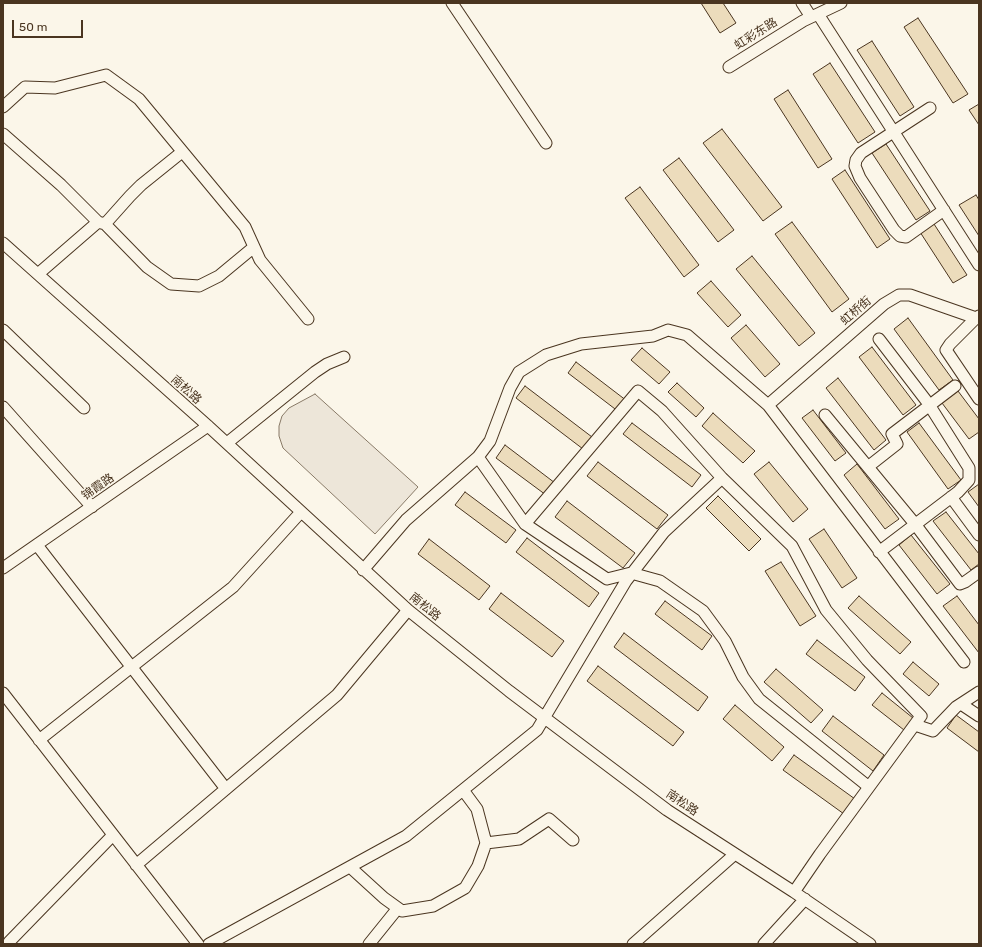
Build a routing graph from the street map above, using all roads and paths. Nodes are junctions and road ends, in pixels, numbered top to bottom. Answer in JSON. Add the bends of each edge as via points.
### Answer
{"nodes":[{"id":1,"x":452,"y":3,"type":"edge"},
{"id":2,"x":802,"y":3,"type":"edge"},
{"id":3,"x":841,"y":3,"type":"edge"},
{"id":4,"x":814,"y":16,"type":"junction"},
{"id":5,"x":729,"y":67,"type":"dead end"},
{"id":6,"x":3,"y":107,"type":"edge"},
{"id":7,"x":930,"y":108,"type":"dead end"},
{"id":8,"x":894,"y":132,"type":"junction"},
{"id":9,"x":3,"y":134,"type":"edge"},
{"id":10,"x":546,"y":143,"type":"dead end"},
{"id":11,"x":182,"y":152,"type":"junction"},
{"id":12,"x":944,"y":210,"type":"junction"},
{"id":13,"x":101,"y":223,"type":"junction"},
{"id":14,"x":3,"y":243,"type":"edge"},
{"id":15,"x":254,"y":247,"type":"junction"},
{"id":16,"x":979,"y":265,"type":"edge"},
{"id":17,"x":38,"y":274,"type":"junction"},
{"id":18,"x":978,"y":317,"type":"edge"},
{"id":19,"x":308,"y":319,"type":"dead end"},
{"id":20,"x":3,"y":330,"type":"edge"},
{"id":21,"x":879,"y":339,"type":"dead end"},
{"id":22,"x":344,"y":357,"type":"dead end"},
{"id":23,"x":955,"y":386,"type":"dead end"},
{"id":24,"x":979,"y":399,"type":"edge"},
{"id":25,"x":768,"y":405,"type":"junction"},
{"id":26,"x":930,"y":406,"type":"junction"},
{"id":27,"x":84,"y":408,"type":"dead end"},
{"id":28,"x":5,"y":413,"type":"edge"},
{"id":29,"x":825,"y":415,"type":"dead end"},
{"id":30,"x":208,"y":426,"type":"junction"},
{"id":31,"x":227,"y":444,"type":"junction"},
{"id":32,"x":478,"y":457,"type":"junction"},
{"id":33,"x":869,"y":466,"type":"junction"},
{"id":34,"x":722,"y":478,"type":"junction"},
{"id":35,"x":951,"y":497,"type":"junction"},
{"id":36,"x":92,"y":507,"type":"junction"},
{"id":37,"x":301,"y":512,"type":"junction"},
{"id":38,"x":525,"y":524,"type":"junction"},
{"id":39,"x":915,"y":524,"type":"junction"},
{"id":40,"x":979,"y":535,"type":"edge"},
{"id":41,"x":37,"y":545,"type":"junction"},
{"id":42,"x":879,"y":552,"type":"junction"},
{"id":43,"x":3,"y":568,"type":"edge"},
{"id":44,"x":364,"y":570,"type":"junction"},
{"id":45,"x":979,"y":572,"type":"edge"},
{"id":46,"x":631,"y":574,"type":"junction"},
{"id":47,"x":408,"y":610,"type":"junction"},
{"id":48,"x":964,"y":662,"type":"dead end"},
{"id":49,"x":132,"y":668,"type":"junction"},
{"id":50,"x":979,"y":692,"type":"edge"},
{"id":51,"x":3,"y":693,"type":"edge"},
{"id":52,"x":961,"y":704,"type":"junction"},
{"id":53,"x":979,"y":716,"type":"edge"},
{"id":54,"x":546,"y":717,"type":"junction"},
{"id":55,"x":915,"y":725,"type":"junction"},
{"id":56,"x":39,"y":740,"type":"junction"},
{"id":57,"x":869,"y":787,"type":"junction"},
{"id":58,"x":226,"y":789,"type":"junction"},
{"id":59,"x":463,"y":790,"type":"junction"},
{"id":60,"x":113,"y":835,"type":"junction"},
{"id":61,"x":573,"y":840,"type":"dead end"},
{"id":62,"x":486,"y":843,"type":"junction"},
{"id":63,"x":735,"y":854,"type":"junction"},
{"id":64,"x":136,"y":865,"type":"junction"},
{"id":65,"x":350,"y":867,"type":"junction"},
{"id":66,"x":794,"y":892,"type":"junction"},
{"id":67,"x":805,"y":899,"type":"junction"},
{"id":68,"x":398,"y":908,"type":"junction"},
{"id":69,"x":8,"y":941,"type":"edge"},
{"id":70,"x":198,"y":944,"type":"edge"},
{"id":71,"x":209,"y":944,"type":"edge"},
{"id":72,"x":369,"y":944,"type":"edge"},
{"id":73,"x":633,"y":944,"type":"edge"},
{"id":74,"x":764,"y":944,"type":"edge"},
{"id":75,"x":870,"y":944,"type":"edge"}],
"edges":[{"from":1,"to":10,"type":"street"},
{"from":2,"to":4,"type":"street"},
{"from":3,"to":4,"type":"street","name":"虹彩东路"},
{"from":4,"to":5,"type":"street","name":"虹彩东路"},
{"from":4,"to":8,"type":"street"},
{"from":6,"to":11,"type":"street","via":[[25,87],[55,88],[106,75],[139,100]]},
{"from":7,"to":8,"type":"street"},
{"from":8,"to":12,"type":"street"},
{"from":8,"to":12,"type":"street","via":[[862,153],[856,160],[855,166],[860,178],[900,236],[906,237]]},
{"from":9,"to":13,"type":"street"},
{"from":11,"to":13,"type":"street","via":[[141,185]]},
{"from":11,"to":15,"type":"street","via":[[245,227]]},
{"from":12,"to":16,"type":"street"},
{"from":13,"to":15,"type":"street","via":[[147,267],[171,284],[199,286],[220,276]]},
{"from":13,"to":17,"type":"street"},
{"from":14,"to":17,"type":"street","name":"南松路"},
{"from":15,"to":19,"type":"street","via":[[260,260]]},
{"from":17,"to":30,"type":"street","name":"南松路"},
{"from":18,"to":24,"type":"street","via":[[946,350]]},
{"from":18,"to":25,"type":"street","name":"虹桥街","via":[[910,295],[899,295],[884,304]]},
{"from":20,"to":27,"type":"street"},
{"from":21,"to":26,"type":"street"},
{"from":22,"to":31,"type":"street","via":[[315,372]]},
{"from":23,"to":26,"type":"street"},
{"from":25,"to":32,"type":"street","via":[[687,335],[668,330],[653,336],[580,344],[546,355],[519,372],[510,388],[490,441]]},
{"from":25,"to":42,"type":"street"},
{"from":26,"to":33,"type":"street","via":[[892,434],[897,444]]},
{"from":26,"to":35,"type":"street","via":[[969,468],[969,480]]},
{"from":28,"to":36,"type":"street"},
{"from":29,"to":33,"type":"street"},
{"from":30,"to":31,"type":"street","name":"南松路"},
{"from":30,"to":36,"type":"street","name":"锦霞路"},
{"from":31,"to":37,"type":"street","name":"南松路"},
{"from":32,"to":38,"type":"street"},
{"from":32,"to":44,"type":"street","via":[[406,520]]},
{"from":33,"to":39,"type":"street"},
{"from":34,"to":38,"type":"street","via":[[662,411],[638,391]]},
{"from":34,"to":46,"type":"street","via":[[664,532]]},
{"from":34,"to":55,"type":"street","via":[[792,546],[826,610],[866,660],[921,716]]},
{"from":35,"to":39,"type":"street"},
{"from":35,"to":40,"type":"street"},
{"from":36,"to":41,"type":"street","name":"锦霞路"},
{"from":37,"to":44,"type":"street","name":"南松路"},
{"from":37,"to":49,"type":"street","via":[[233,587]]},
{"from":38,"to":46,"type":"street","via":[[607,579]]},
{"from":39,"to":42,"type":"street"},
{"from":39,"to":45,"type":"street","via":[[960,584]]},
{"from":41,"to":43,"type":"street","name":"锦霞路"},
{"from":41,"to":49,"type":"street"},
{"from":42,"to":48,"type":"street"},
{"from":44,"to":47,"type":"street","name":"南松路"},
{"from":46,"to":54,"type":"street"},
{"from":46,"to":57,"type":"street","via":[[660,581],[703,611],[725,641],[743,677],[759,699]]},
{"from":47,"to":54,"type":"street","name":"南松路","via":[[509,691]]},
{"from":47,"to":58,"type":"street","via":[[337,696]]},
{"from":49,"to":56,"type":"street"},
{"from":49,"to":58,"type":"street"},
{"from":50,"to":52,"type":"street"},
{"from":51,"to":56,"type":"street"},
{"from":52,"to":53,"type":"street"},
{"from":52,"to":55,"type":"street","via":[[933,731]]},
{"from":54,"to":59,"type":"street","via":[[537,730]]},
{"from":54,"to":63,"type":"street","name":"南松路","via":[[667,810]]},
{"from":55,"to":57,"type":"street"},
{"from":56,"to":60,"type":"street"},
{"from":57,"to":66,"type":"street"},
{"from":58,"to":64,"type":"street"},
{"from":59,"to":62,"type":"street","via":[[476,809]]},
{"from":59,"to":65,"type":"street","via":[[406,836]]},
{"from":60,"to":64,"type":"street"},
{"from":60,"to":69,"type":"street"},
{"from":61,"to":62,"type":"street","via":[[550,819],[519,839]]},
{"from":62,"to":68,"type":"street","via":[[478,866],[465,888],[433,906],[402,911]]},
{"from":63,"to":66,"type":"street","name":"南松路"},
{"from":63,"to":73,"type":"street"},
{"from":64,"to":70,"type":"street"},
{"from":65,"to":68,"type":"street"},
{"from":65,"to":71,"type":"street"},
{"from":66,"to":67,"type":"street","name":"南松路"},
{"from":67,"to":74,"type":"street"},
{"from":67,"to":75,"type":"street","name":"南松路"},
{"from":68,"to":72,"type":"street"}]}
